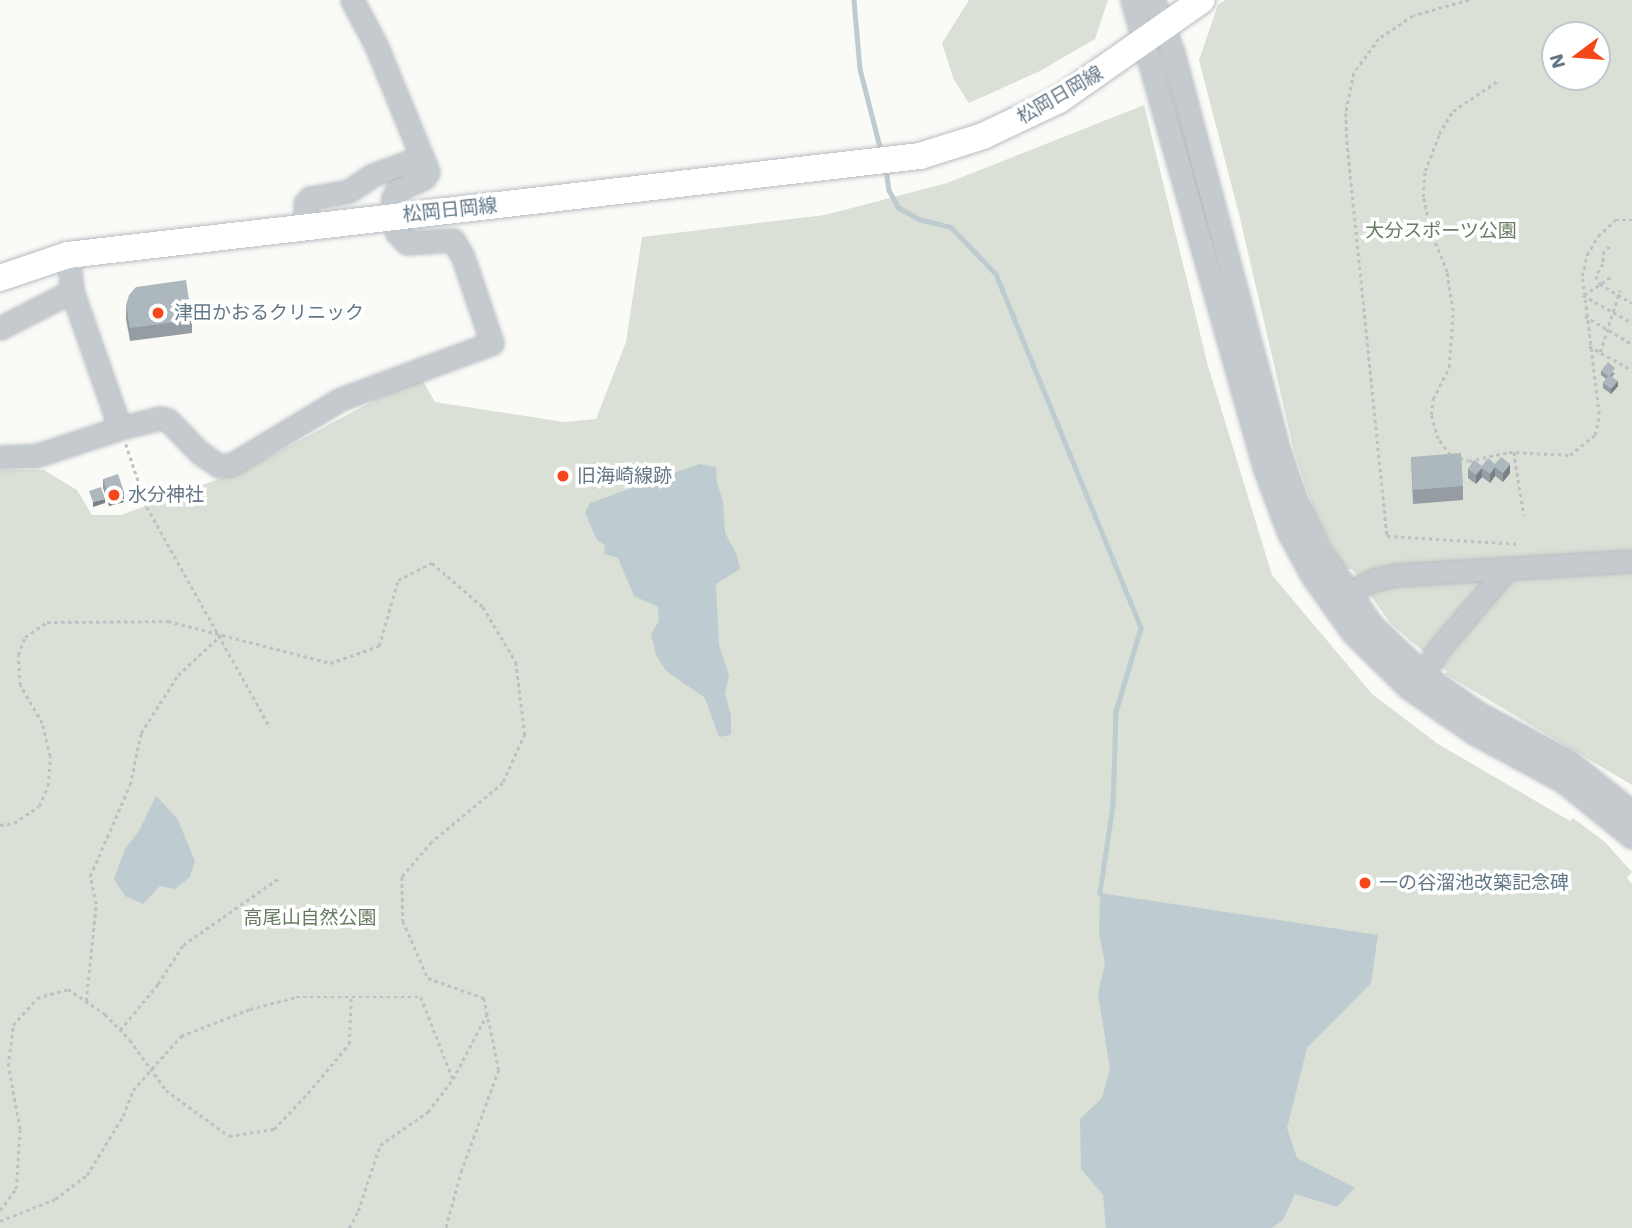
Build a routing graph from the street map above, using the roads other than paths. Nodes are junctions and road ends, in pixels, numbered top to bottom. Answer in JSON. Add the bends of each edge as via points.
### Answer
{"nodes":[{"id":1,"x":352,"y":0,"type":"edge"},
{"id":2,"x":1132,"y":0,"type":"edge"},
{"id":3,"x":1202,"y":0,"type":"edge"},
{"id":4,"x":1157,"y":17,"type":"edge"},
{"id":5,"x":422,"y":157,"type":"junction"},
{"id":6,"x":395,"y":215,"type":"junction"},
{"id":7,"x":306,"y":225,"type":"junction"},
{"id":8,"x":68,"y":255,"type":"junction"},
{"id":9,"x":0,"y":278,"type":"edge"},
{"id":10,"x":72,"y":290,"type":"junction"},
{"id":11,"x":0,"y":328,"type":"edge"},
{"id":12,"x":120,"y":428,"type":"junction"},
{"id":13,"x":0,"y":457,"type":"edge"},
{"id":14,"x":1632,"y":561,"type":"edge"},
{"id":15,"x":1507,"y":569,"type":"junction"},
{"id":16,"x":1348,"y":593,"type":"junction"},
{"id":17,"x":1424,"y":675,"type":"junction"},
{"id":18,"x":1632,"y":812,"type":"edge"},
{"id":19,"x":1632,"y":837,"type":"edge"}],
"edges":[{"from":1,"to":5,"type":"street","via":[[376,45]]},
{"from":2,"to":4,"type":"street"},
{"from":3,"to":4,"type":"main road","name":"松岡日岡線"},
{"from":4,"to":6,"type":"main road","name":"松岡日岡線","via":[[1022,111],[917,145],[902,157]]},
{"from":4,"to":16,"type":"street","via":[[1287,476],[1311,534]]},
{"from":4,"to":19,"type":"street","via":[[1264,467],[1289,533],[1321,590],[1364,645],[1423,699],[1563,782]]},
{"from":5,"to":6,"type":"street","via":[[428,172],[397,190]]},
{"from":5,"to":7,"type":"street","via":[[373,175],[349,191],[310,198],[305,204]]},
{"from":6,"to":7,"type":"main road","name":"松岡日岡線"},
{"from":6,"to":12,"type":"street","via":[[397,233],[407,243],[453,240],[492,343],[341,399],[231,465],[219,466],[200,453],[168,420]]},
{"from":7,"to":8,"type":"main road","name":"松岡日岡線"},
{"from":8,"to":9,"type":"main road","name":"松岡日岡線"},
{"from":8,"to":10,"type":"street"},
{"from":10,"to":11,"type":"street"},
{"from":10,"to":12,"type":"street"},
{"from":12,"to":13,"type":"street","via":[[35,456]]},
{"from":14,"to":15,"type":"street"},
{"from":15,"to":16,"type":"street","via":[[1396,575]]},
{"from":15,"to":17,"type":"street","via":[[1436,652]]},
{"from":16,"to":17,"type":"street","via":[[1380,634]]},
{"from":17,"to":18,"type":"street","via":[[1478,713],[1568,761]]}]}
